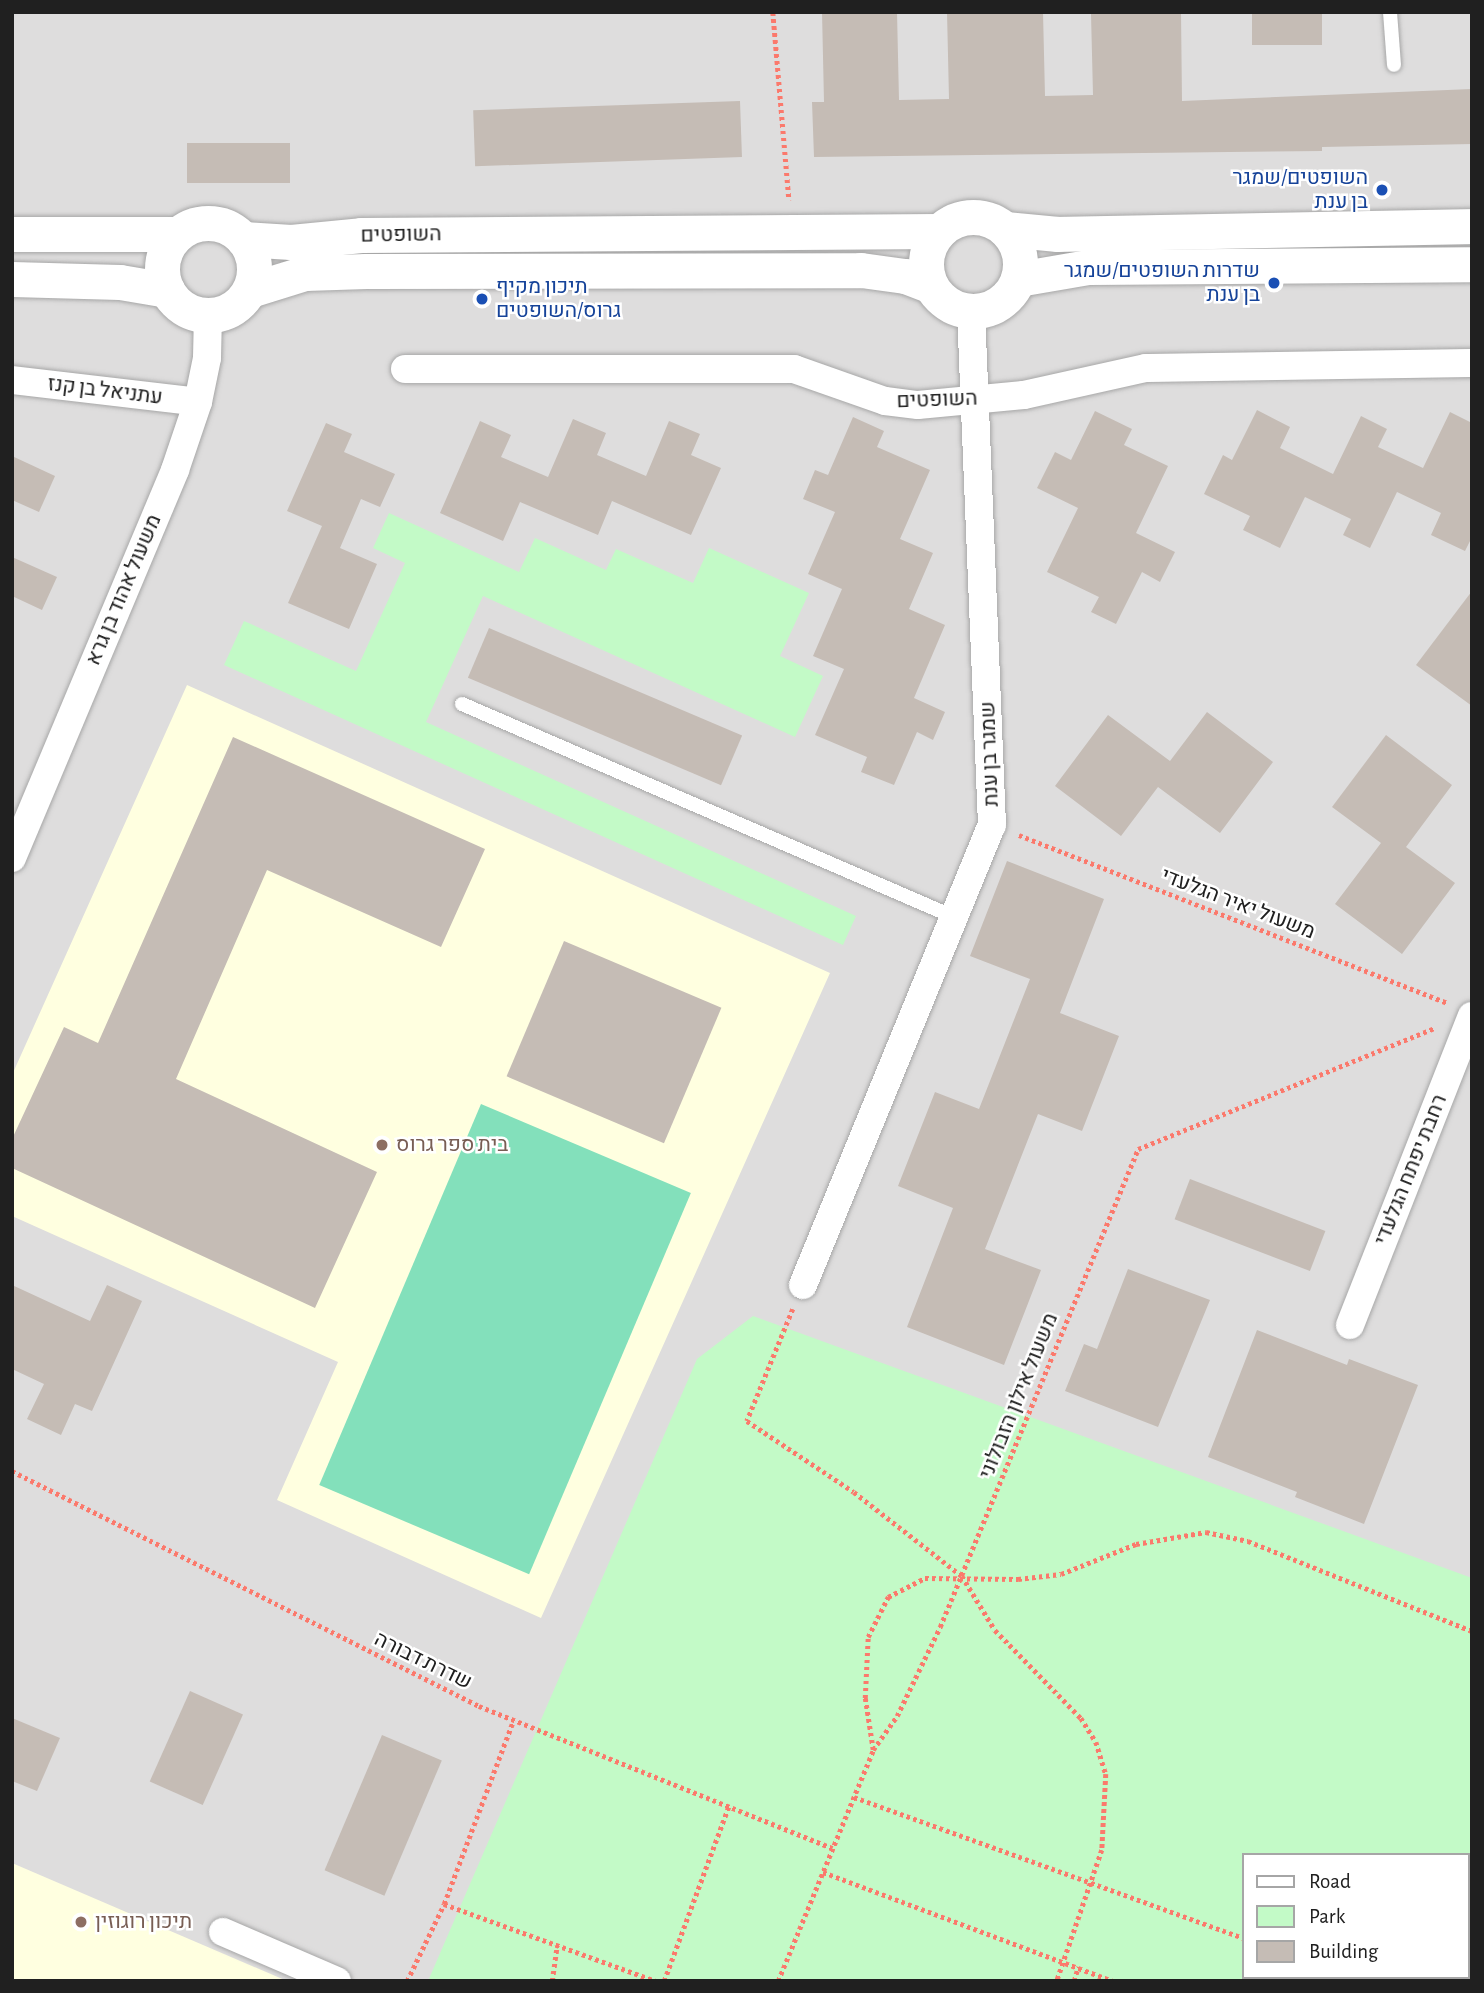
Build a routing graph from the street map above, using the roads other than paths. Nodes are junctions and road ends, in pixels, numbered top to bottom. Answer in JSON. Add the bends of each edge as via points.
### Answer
{"nodes":[{"id":1,"x":1390,"y":12,"type":"edge"},
{"id":2,"x":1394,"y":65,"type":"dead end"},
{"id":3,"x":1472,"y":226,"type":"edge"},
{"id":4,"x":1005,"y":229,"type":"junction"},
{"id":5,"x":939,"y":231,"type":"junction"},
{"id":6,"x":12,"y":234,"type":"edge"},
{"id":7,"x":178,"y":234,"type":"junction"},
{"id":8,"x":243,"y":239,"type":"junction"},
{"id":9,"x":1472,"y":264,"type":"edge"},
{"id":10,"x":12,"y":279,"type":"edge"},
{"id":11,"x":1018,"y":279,"type":"junction"},
{"id":12,"x":931,"y":286,"type":"junction"},
{"id":13,"x":167,"y":290,"type":"junction"},
{"id":14,"x":250,"y":290,"type":"junction"},
{"id":15,"x":971,"y":311,"type":"junction"},
{"id":16,"x":208,"y":315,"type":"junction"},
{"id":17,"x":1472,"y":363,"type":"edge"},
{"id":18,"x":405,"y":369,"type":"dead end"},
{"id":19,"x":12,"y":380,"type":"edge"},
{"id":20,"x":977,"y":400,"type":"junction"},
{"id":21,"x":198,"y":401,"type":"junction"},
{"id":22,"x":462,"y":704,"type":"dead end"},
{"id":23,"x":12,"y":858,"type":"edge"},
{"id":24,"x":954,"y":916,"type":"junction"},
{"id":25,"x":1459,"y":1016,"type":"edge"},
{"id":26,"x":803,"y":1285,"type":"road end"},
{"id":27,"x":1350,"y":1325,"type":"dead end"},
{"id":28,"x":223,"y":1933,"type":"dead end"},
{"id":29,"x":337,"y":1981,"type":"edge"}],
"edges":[{"from":1,"to":2,"type":"lane"},
{"from":3,"to":4,"type":"street","via":[[1058,234]]},
{"from":4,"to":5,"type":"street","via":[[979,216],[950,222]]},
{"from":4,"to":11,"type":"street","via":[[1020,258]]},
{"from":5,"to":8,"type":"street","name":"השופטים","via":[[361,235],[291,242]]},
{"from":5,"to":12,"type":"street","via":[[926,257]]},
{"from":6,"to":7,"type":"street"},
{"from":7,"to":8,"type":"street","via":[[211,223]]},
{"from":7,"to":13,"type":"street","via":[[162,267]]},
{"from":8,"to":14,"type":"street","via":[[253,258]]},
{"from":9,"to":11,"type":"street","via":[[1088,267]]},
{"from":10,"to":13,"type":"street","via":[[120,282]]},
{"from":11,"to":15,"type":"street","via":[[1004,299]]},
{"from":12,"to":14,"type":"street","name":"השופטים","via":[[905,276],[861,270],[366,271],[306,273]]},
{"from":12,"to":15,"type":"street","via":[[955,308]]},
{"from":13,"to":16,"type":"street","via":[[184,308]]},
{"from":14,"to":16,"type":"street","via":[[233,308]]},
{"from":15,"to":20,"type":"street","name":"שמגר בן ענת"},
{"from":16,"to":21,"type":"street","name":"משעול אהוד בן גרא"},
{"from":17,"to":20,"type":"street","name":"השופטים","via":[[1146,368],[1064,388]]},
{"from":18,"to":20,"type":"street","name":"השופטים","via":[[794,369],[886,401],[918,405]]},
{"from":19,"to":21,"type":"street","name":"עתניאל בן קנז"},
{"from":20,"to":24,"type":"street","name":"שמגר בן ענת","via":[[992,825]]},
{"from":21,"to":23,"type":"street","name":"משעול אהוד בן גרא","via":[[175,470]]},
{"from":22,"to":24,"type":"lane"},
{"from":24,"to":26,"type":"street","name":"שמגר בן ענת"},
{"from":25,"to":27,"type":"street","name":"רחבת יפתח הגלעדי"},
{"from":28,"to":29,"type":"street"}]}
